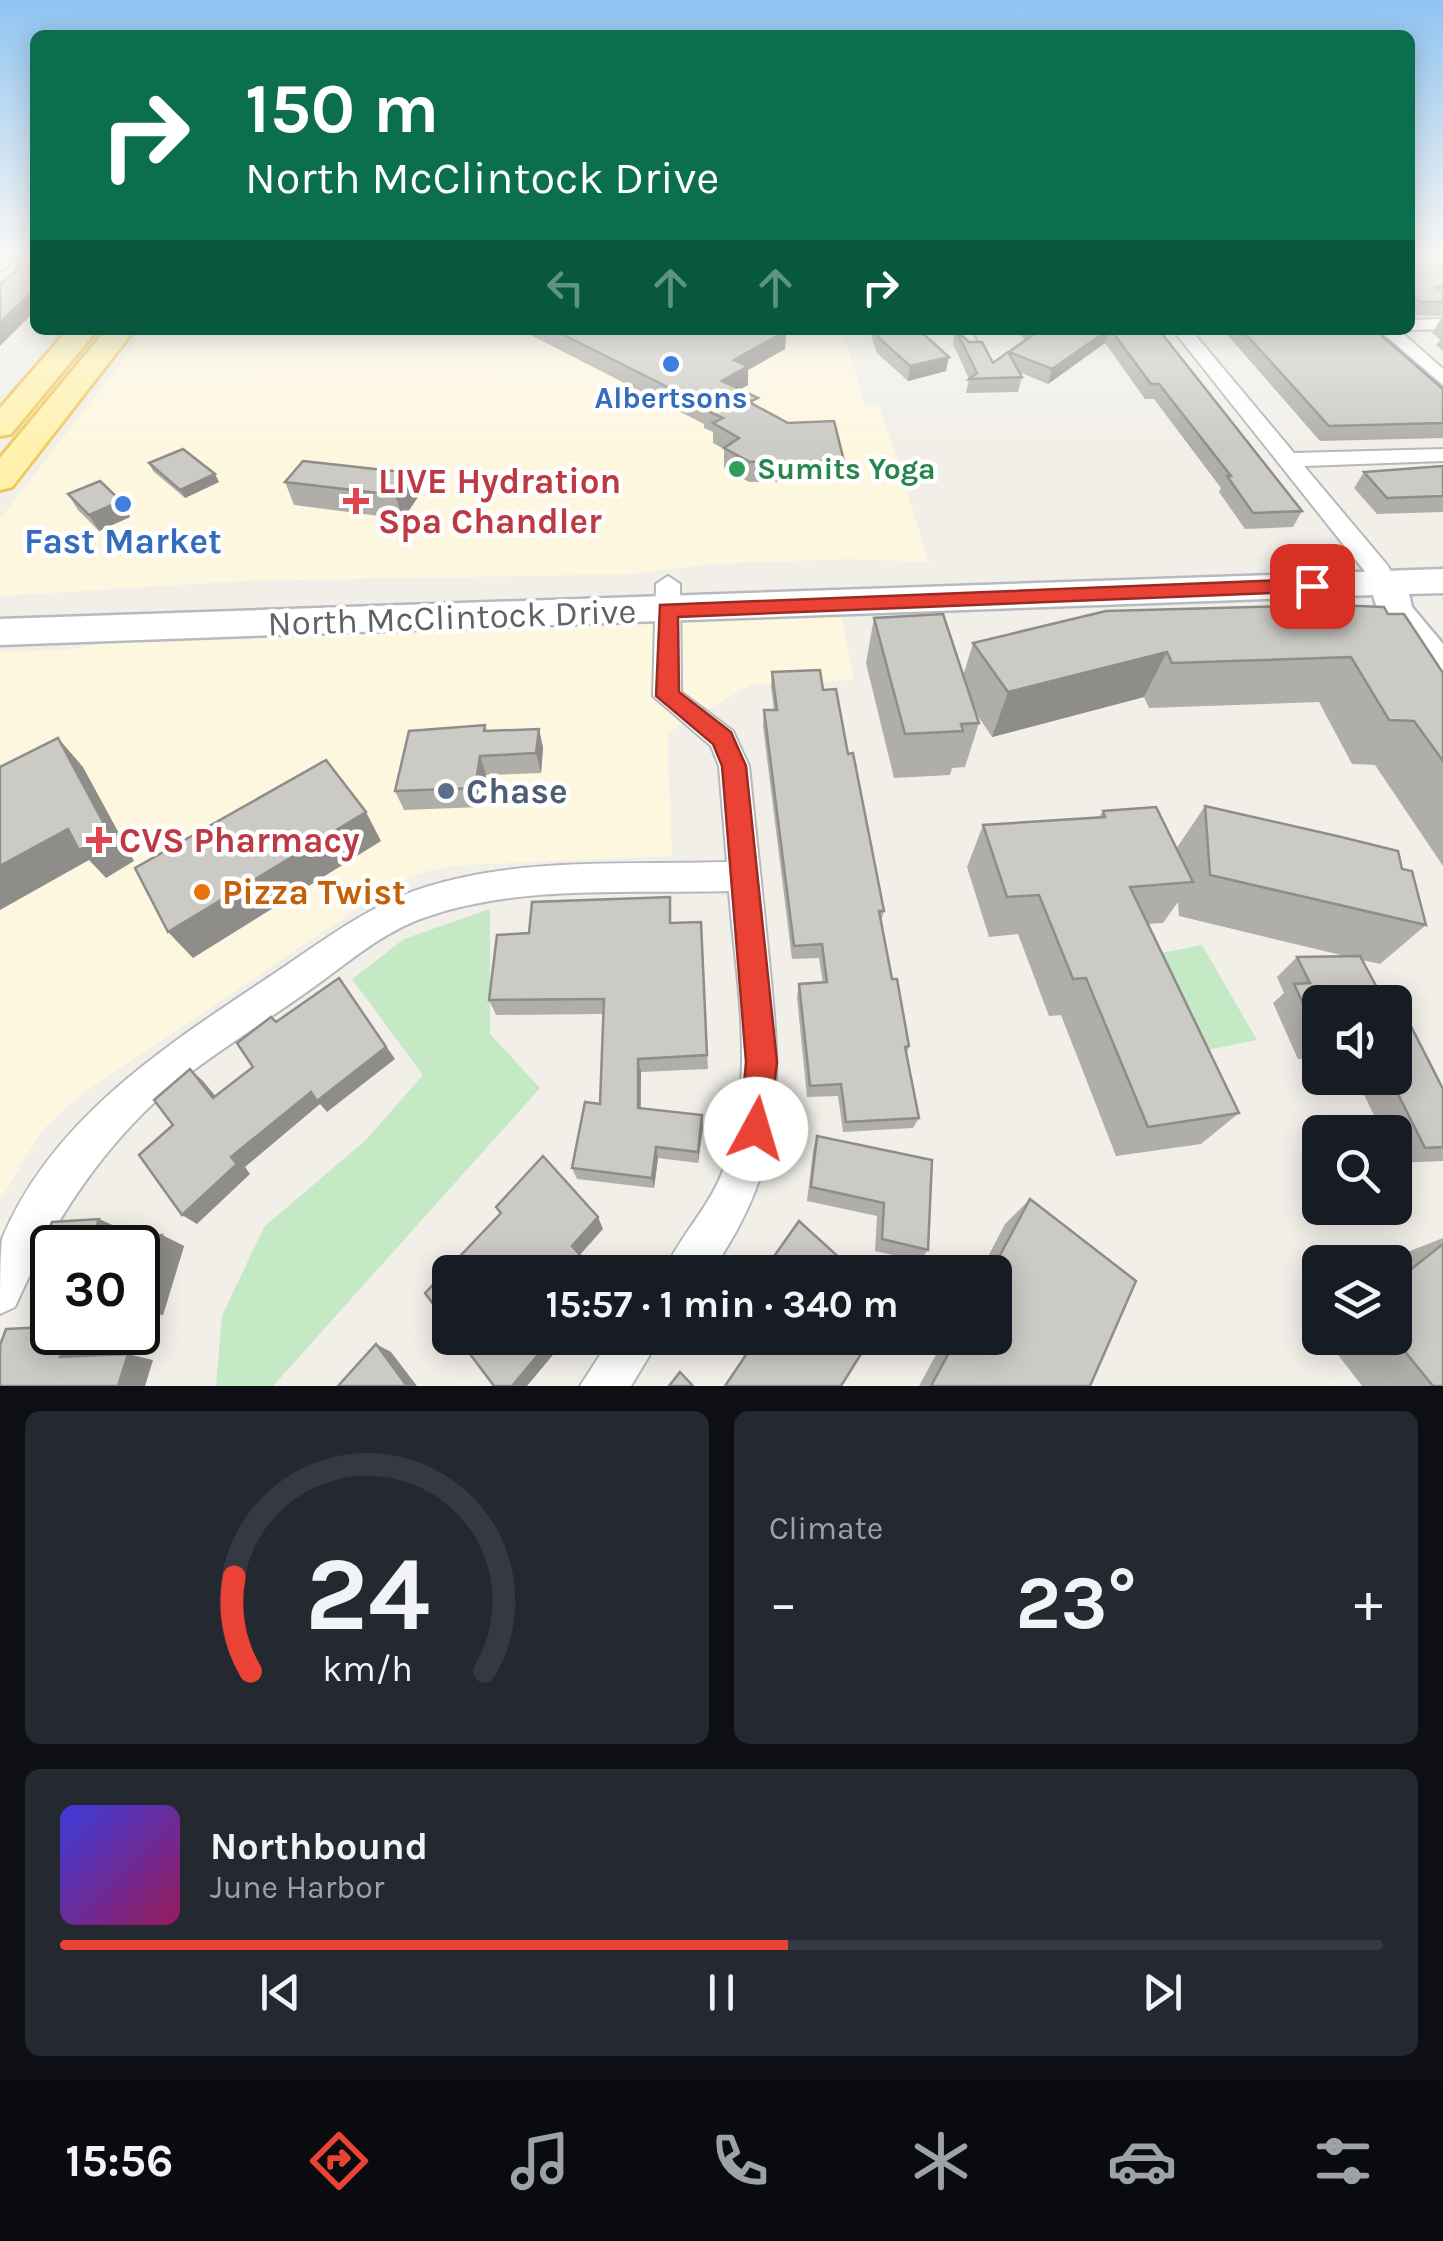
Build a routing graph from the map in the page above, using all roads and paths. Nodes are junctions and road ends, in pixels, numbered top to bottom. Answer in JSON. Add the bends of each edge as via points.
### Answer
{"nodes":[{"id":1,"x":1443,"y":324,"type":"edge"},
{"id":2,"x":1415,"y":325,"type":"edge"},
{"id":3,"x":101,"y":335,"type":"edge"},
{"id":4,"x":102,"y":335,"type":"edge"},
{"id":5,"x":964,"y":335,"type":"edge"},
{"id":6,"x":1186,"y":335,"type":"edge"},
{"id":7,"x":1394,"y":335,"type":"edge"},
{"id":8,"x":972,"y":350,"type":"edge"},
{"id":9,"x":1443,"y":378,"type":"edge"},
{"id":10,"x":0,"y":427,"type":"edge"},
{"id":11,"x":1443,"y":456,"type":"edge"},
{"id":12,"x":1289,"y":460,"type":"junction"},
{"id":13,"x":0,"y":480,"type":"edge"},
{"id":14,"x":1443,"y":556,"type":"edge"},
{"id":15,"x":1378,"y":571,"type":"junction"},
{"id":16,"x":1443,"y":581,"type":"edge"},
{"id":17,"x":668,"y":597,"type":"junction"},
{"id":18,"x":0,"y":606,"type":"edge"},
{"id":19,"x":1443,"y":630,"type":"edge"},
{"id":20,"x":0,"y":632,"type":"edge"},
{"id":21,"x":1443,"y":671,"type":"edge"},
{"id":22,"x":743,"y":876,"type":"junction"},
{"id":23,"x":698,"y":1255,"type":"edge"},
{"id":24,"x":0,"y":1292,"type":"edge"},
{"id":25,"x":626,"y":1355,"type":"edge"},
{"id":26,"x":603,"y":1386,"type":"edge"}],
"edges":[{"from":1,"to":2,"type":"street"},
{"from":3,"to":10,"type":"main road"},
{"from":4,"to":13,"type":"main road"},
{"from":5,"to":8,"type":"street"},
{"from":6,"to":12,"type":"street"},
{"from":7,"to":9,"type":"street"},
{"from":11,"to":12,"type":"street"},
{"from":12,"to":15,"type":"street"},
{"from":14,"to":15,"type":"main road","name":"North McClintock Drive"},
{"from":15,"to":16,"type":"main road","name":"North McClintock Drive"},
{"from":15,"to":17,"type":"main road","name":"North McClintock Drive"},
{"from":15,"to":19,"type":"main road"},
{"from":15,"to":21,"type":"main road","via":[[1395,610]]},
{"from":17,"to":18,"type":"main road","name":"North McClintock Drive"},
{"from":17,"to":20,"type":"main road","name":"North McClintock Drive"},
{"from":17,"to":22,"type":"street","via":[[667,696],[723,739],[734,766]]},
{"from":22,"to":23,"type":"street","via":[[761,1102],[752,1156],[731,1206]]},
{"from":22,"to":24,"type":"street","via":[[484,886],[388,916],[138,1092],[74,1162],[24,1239]]},
{"from":25,"to":26,"type":"street"}]}
